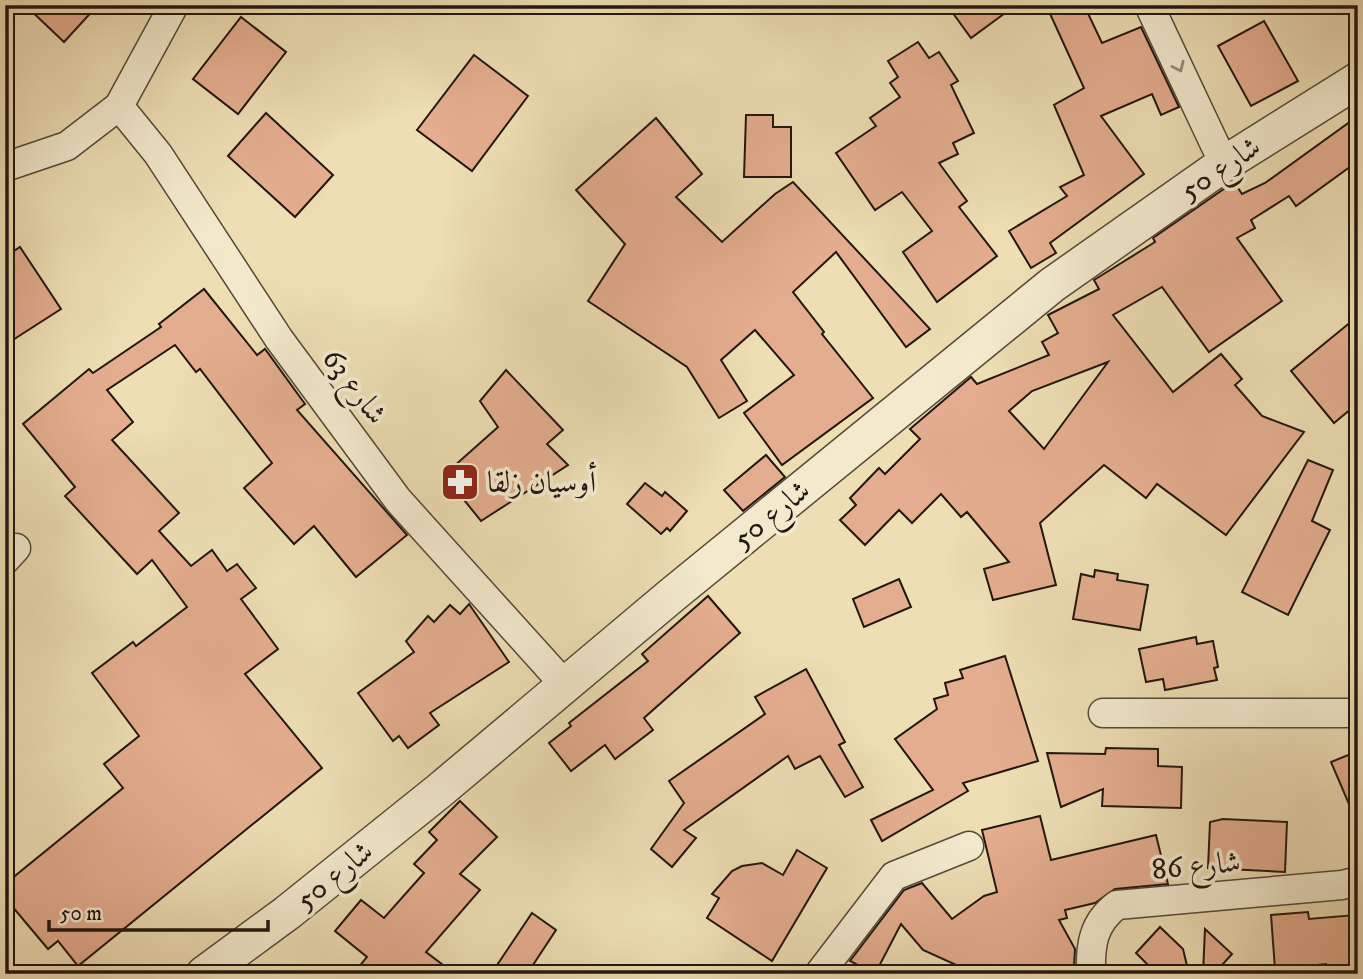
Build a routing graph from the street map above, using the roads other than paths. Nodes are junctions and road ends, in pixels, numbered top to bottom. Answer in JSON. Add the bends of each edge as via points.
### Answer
{"nodes":[{"id":1,"x":174,"y":5,"type":"edge"},
{"id":2,"x":1149,"y":5,"type":"edge"},
{"id":3,"x":1358,"y":80,"type":"edge"},
{"id":4,"x":119,"y":106,"type":"junction"},
{"id":5,"x":1224,"y":164,"type":"junction"},
{"id":6,"x":5,"y":167,"type":"edge"},
{"id":7,"x":564,"y":684,"type":"junction"},
{"id":8,"x":1103,"y":713,"type":"dead end"},
{"id":9,"x":1358,"y":713,"type":"edge"},
{"id":10,"x":969,"y":846,"type":"dead end"},
{"id":11,"x":1358,"y":881,"type":"edge"},
{"id":12,"x":204,"y":974,"type":"edge"},
{"id":13,"x":819,"y":974,"type":"edge"},
{"id":14,"x":1091,"y":974,"type":"edge"}],
"edges":[{"from":1,"to":4,"type":"street"},
{"from":2,"to":5,"type":"street","one_way":true},
{"from":3,"to":5,"type":"street","name":"شارع 50"},
{"from":4,"to":6,"type":"street","via":[[66,146]]},
{"from":4,"to":7,"type":"street","name":"شارع 63","via":[[158,154],[279,339],[398,500]]},
{"from":5,"to":7,"type":"street","name":"شارع 50","via":[[1052,285]]},
{"from":7,"to":12,"type":"street","name":"شارع 50","via":[[439,791]]},
{"from":8,"to":9,"type":"street"},
{"from":10,"to":13,"type":"street","via":[[894,876]]},
{"from":11,"to":14,"type":"street","name":"شارع 86","via":[[1117,905],[1102,916],[1094,932]]}]}
